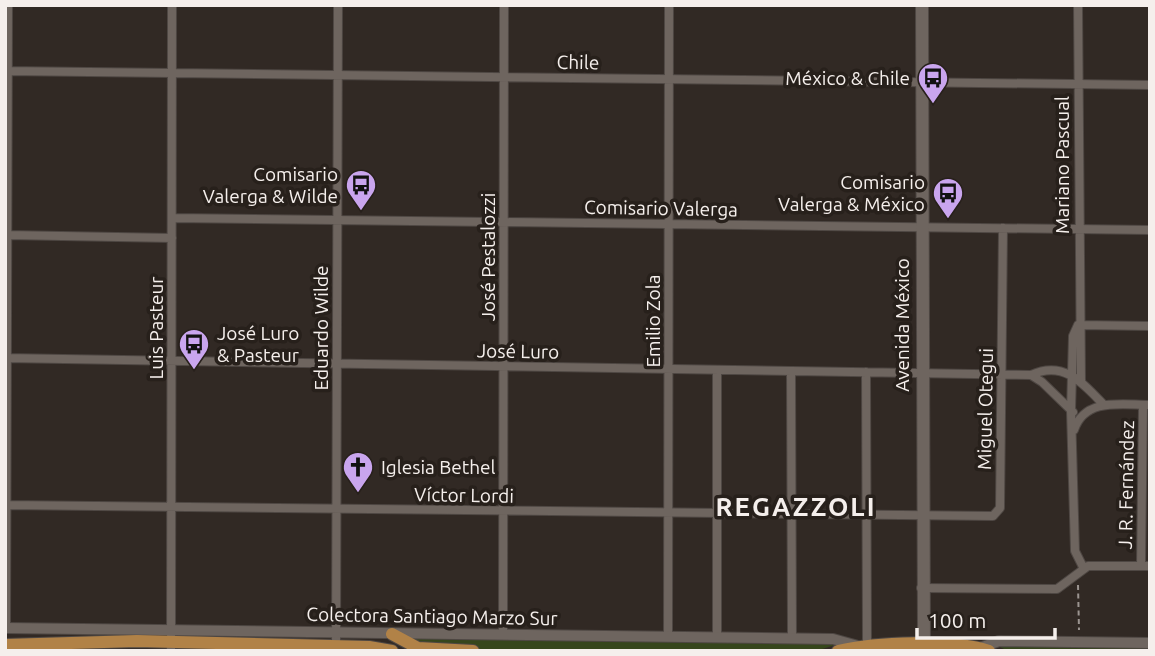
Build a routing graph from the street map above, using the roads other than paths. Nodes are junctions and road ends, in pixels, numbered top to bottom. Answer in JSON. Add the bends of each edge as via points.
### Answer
{"nodes":[{"id":1,"x":8,"y":5,"type":"edge"},
{"id":2,"x":172,"y":5,"type":"edge"},
{"id":3,"x":338,"y":5,"type":"edge"},
{"id":4,"x":504,"y":5,"type":"edge"},
{"id":5,"x":670,"y":5,"type":"edge"},
{"id":6,"x":922,"y":5,"type":"edge"},
{"id":7,"x":1078,"y":5,"type":"edge"},
{"id":8,"x":6,"y":71,"type":"edge"},
{"id":9,"x":172,"y":73,"type":"junction"},
{"id":10,"x":338,"y":75,"type":"junction"},
{"id":11,"x":504,"y":77,"type":"junction"},
{"id":12,"x":669,"y":79,"type":"junction"},
{"id":13,"x":922,"y":83,"type":"junction"},
{"id":14,"x":1078,"y":84,"type":"junction"},
{"id":15,"x":1150,"y":85,"type":"edge"},
{"id":16,"x":172,"y":218,"type":"junction"},
{"id":17,"x":337,"y":220,"type":"junction"},
{"id":18,"x":504,"y":222,"type":"junction"},
{"id":19,"x":669,"y":224,"type":"junction"},
{"id":20,"x":922,"y":227,"type":"junction"},
{"id":21,"x":1003,"y":228,"type":"junction"},
{"id":22,"x":1078,"y":229,"type":"junction"},
{"id":23,"x":1150,"y":230,"type":"edge"},
{"id":24,"x":7,"y":235,"type":"junction"},
{"id":25,"x":172,"y":238,"type":"junction"},
{"id":26,"x":1078,"y":326,"type":"junction"},
{"id":27,"x":1150,"y":326,"type":"edge"},
{"id":28,"x":6,"y":358,"type":"edge"},
{"id":29,"x":172,"y":361,"type":"junction"},
{"id":30,"x":337,"y":364,"type":"junction"},
{"id":31,"x":504,"y":367,"type":"junction"},
{"id":32,"x":669,"y":369,"type":"junction"},
{"id":33,"x":717,"y":370,"type":"junction"},
{"id":34,"x":790,"y":371,"type":"junction"},
{"id":35,"x":866,"y":372,"type":"junction"},
{"id":36,"x":922,"y":373,"type":"junction"},
{"id":37,"x":1072,"y":373,"type":"junction"},
{"id":38,"x":1001,"y":375,"type":"junction"},
{"id":39,"x":1031,"y":375,"type":"junction"},
{"id":40,"x":1081,"y":381,"type":"junction"},
{"id":41,"x":1103,"y":404,"type":"junction"},
{"id":42,"x":1146,"y":405,"type":"edge"},
{"id":43,"x":1071,"y":411,"type":"junction"},
{"id":44,"x":1080,"y":418,"type":"junction"},
{"id":45,"x":1074,"y":433,"type":"junction"},
{"id":46,"x":6,"y":505,"type":"edge"},
{"id":47,"x":171,"y":507,"type":"junction"},
{"id":48,"x":337,"y":509,"type":"junction"},
{"id":49,"x":503,"y":512,"type":"junction"},
{"id":50,"x":668,"y":513,"type":"junction"},
{"id":51,"x":717,"y":514,"type":"junction"},
{"id":52,"x":791,"y":515,"type":"junction"},
{"id":53,"x":867,"y":516,"type":"junction"},
{"id":54,"x":922,"y":517,"type":"junction"},
{"id":55,"x":1145,"y":566,"type":"edge"},
{"id":56,"x":1083,"y":567,"type":"junction"},
{"id":57,"x":921,"y":588,"type":"junction"},
{"id":58,"x":6,"y":628,"type":"edge"},
{"id":59,"x":392,"y":634,"type":"junction"},
{"id":60,"x":503,"y":634,"type":"junction"},
{"id":61,"x":668,"y":636,"type":"junction"},
{"id":62,"x":717,"y":637,"type":"junction"},
{"id":63,"x":792,"y":638,"type":"junction"},
{"id":64,"x":171,"y":641,"type":"edge"},
{"id":65,"x":336,"y":643,"type":"edge"},
{"id":66,"x":1150,"y":643,"type":"edge"},
{"id":67,"x":5,"y":645,"type":"edge"},
{"id":68,"x":862,"y":647,"type":"edge"},
{"id":69,"x":920,"y":649,"type":"edge"},
{"id":70,"x":982,"y":650,"type":"edge"},
{"id":71,"x":392,"y":651,"type":"edge"},
{"id":72,"x":473,"y":651,"type":"edge"},
{"id":73,"x":838,"y":651,"type":"edge"}],
"edges":[{"from":1,"to":8,"type":"street"},
{"from":2,"to":9,"type":"street","name":"Luis Pasteur"},
{"from":3,"to":10,"type":"street","name":"Eduardo Wilde"},
{"from":4,"to":11,"type":"street","name":"José Pestalozzi"},
{"from":5,"to":12,"type":"street","name":"Emilio Zola"},
{"from":6,"to":13,"type":"main road","name":"Avenida México"},
{"from":7,"to":14,"type":"street","name":"Mariano Pascual"},
{"from":8,"to":9,"type":"street","name":"Chile"},
{"from":8,"to":24,"type":"street"},
{"from":9,"to":10,"type":"street","name":"Chile"},
{"from":9,"to":16,"type":"street","name":"Luis Pasteur"},
{"from":10,"to":11,"type":"street","name":"Chile"},
{"from":10,"to":17,"type":"street","name":"Eduardo Wilde"},
{"from":11,"to":12,"type":"street","name":"Chile"},
{"from":11,"to":18,"type":"street","name":"José Pestalozzi"},
{"from":12,"to":13,"type":"street","name":"Chile"},
{"from":12,"to":19,"type":"street","name":"Emilio Zola"},
{"from":13,"to":14,"type":"street","name":"Chile"},
{"from":13,"to":20,"type":"main road","name":"Avenida México"},
{"from":14,"to":15,"type":"street","name":"Chile"},
{"from":14,"to":22,"type":"street","name":"Mariano Pascual"},
{"from":16,"to":17,"type":"street","name":"Comisario Valerga"},
{"from":16,"to":25,"type":"street","name":"Luis Pasteur"},
{"from":17,"to":18,"type":"street","name":"Comisario Valerga"},
{"from":17,"to":30,"type":"street","name":"Eduardo Wilde"},
{"from":18,"to":19,"type":"street","name":"Comisario Valerga"},
{"from":18,"to":31,"type":"street","name":"José Pestalozzi"},
{"from":19,"to":20,"type":"street","name":"Comisario Valerga"},
{"from":19,"to":32,"type":"street","name":"Emilio Zola"},
{"from":20,"to":21,"type":"street","name":"Comisario Valerga"},
{"from":20,"to":36,"type":"main road","name":"Avenida México"},
{"from":21,"to":22,"type":"street","name":"Comisario Valerga"},
{"from":21,"to":38,"type":"street","name":"Miguel Otegui"},
{"from":22,"to":23,"type":"street","name":"Comisario Valerga"},
{"from":22,"to":26,"type":"street","name":"Mariano Pascual"},
{"from":24,"to":25,"type":"street"},
{"from":24,"to":28,"type":"street"},
{"from":25,"to":29,"type":"street","name":"Luis Pasteur"},
{"from":26,"to":27,"type":"street"},
{"from":26,"to":37,"type":"street","name":"Mariano Pascual","via":[[1073,336]]},
{"from":26,"to":40,"type":"street","name":"Mariano Pascual"},
{"from":28,"to":29,"type":"street","name":"José Luro"},
{"from":28,"to":46,"type":"street"},
{"from":29,"to":30,"type":"street","name":"José Luro"},
{"from":29,"to":47,"type":"street","name":"Luis Pasteur"},
{"from":30,"to":31,"type":"street","name":"José Luro"},
{"from":30,"to":48,"type":"street","name":"Eduardo Wilde"},
{"from":31,"to":32,"type":"street","name":"José Luro"},
{"from":31,"to":49,"type":"street","name":"José Pestalozzi"},
{"from":32,"to":33,"type":"street","name":"José Luro"},
{"from":32,"to":50,"type":"street","name":"Emilio Zola"},
{"from":33,"to":34,"type":"street","name":"José Luro"},
{"from":33,"to":51,"type":"street"},
{"from":34,"to":35,"type":"street","name":"José Luro"},
{"from":34,"to":52,"type":"street"},
{"from":35,"to":36,"type":"street","name":"José Luro"},
{"from":35,"to":53,"type":"street"},
{"from":36,"to":38,"type":"street","name":"José Luro"},
{"from":36,"to":54,"type":"main road","name":"Avenida México"},
{"from":37,"to":39,"type":"street","name":"José Luro"},
{"from":37,"to":40,"type":"street"},
{"from":37,"to":43,"type":"street","name":"Mariano Pascual"},
{"from":38,"to":39,"type":"street","name":"José Luro"},
{"from":38,"to":54,"type":"street","name":"Miguel Otegui","via":[[999,512]]},
{"from":39,"to":43,"type":"street"},
{"from":40,"to":41,"type":"street"},
{"from":41,"to":42,"type":"street"},
{"from":41,"to":44,"type":"street"},
{"from":42,"to":55,"type":"street","name":"J. R. Fernández"},
{"from":43,"to":44,"type":"street"},
{"from":43,"to":45,"type":"street","name":"Mariano Pascual"},
{"from":44,"to":45,"type":"street","name":"Mariano Pascual"},
{"from":45,"to":56,"type":"street","name":"Mariano Pascual","via":[[1075,551]]},
{"from":46,"to":47,"type":"street","name":"Víctor Lordi"},
{"from":46,"to":58,"type":"street"},
{"from":47,"to":48,"type":"street","name":"Víctor Lordi"},
{"from":47,"to":64,"type":"street","name":"Luis Pasteur"},
{"from":48,"to":49,"type":"street","name":"Víctor Lordi"},
{"from":48,"to":65,"type":"street","name":"Eduardo Wilde"},
{"from":49,"to":50,"type":"street","name":"Víctor Lordi"},
{"from":49,"to":60,"type":"street","name":"José Pestalozzi"},
{"from":50,"to":51,"type":"street","name":"Víctor Lordi"},
{"from":50,"to":61,"type":"street","name":"Emilio Zola"},
{"from":51,"to":52,"type":"street","name":"Víctor Lordi"},
{"from":51,"to":62,"type":"street"},
{"from":52,"to":53,"type":"street","name":"Víctor Lordi"},
{"from":52,"to":63,"type":"street"},
{"from":53,"to":54,"type":"street","name":"Víctor Lordi"},
{"from":53,"to":68,"type":"street"},
{"from":54,"to":57,"type":"main road","name":"Avenida México"},
{"from":55,"to":56,"type":"street"},
{"from":56,"to":57,"type":"street","via":[[1057,589]]},
{"from":57,"to":69,"type":"main road","name":"Avenida México"},
{"from":58,"to":64,"type":"street"},
{"from":59,"to":60,"type":"street","name":"Colectora Santiago Marzo Sur"},
{"from":59,"to":65,"type":"street","name":"Colectora Santiago Marzo Sur"},
{"from":59,"to":72,"type":"main road","via":[[418,648]]},
{"from":60,"to":61,"type":"street","name":"Colectora Santiago Marzo Sur"},
{"from":61,"to":62,"type":"street","name":"Colectora Santiago Marzo Sur"},
{"from":62,"to":63,"type":"street","name":"Colectora Santiago Marzo Sur"},
{"from":63,"to":68,"type":"street","name":"Colectora Santiago Marzo Sur","via":[[840,639]]},
{"from":64,"to":65,"type":"main road"},
{"from":64,"to":67,"type":"main road"},
{"from":65,"to":71,"type":"main road"},
{"from":66,"to":70,"type":"street","via":[[999,641]]},
{"from":68,"to":69,"type":"main road"},
{"from":68,"to":73,"type":"main road"},
{"from":69,"to":70,"type":"main road","via":[[965,646]]}]}
